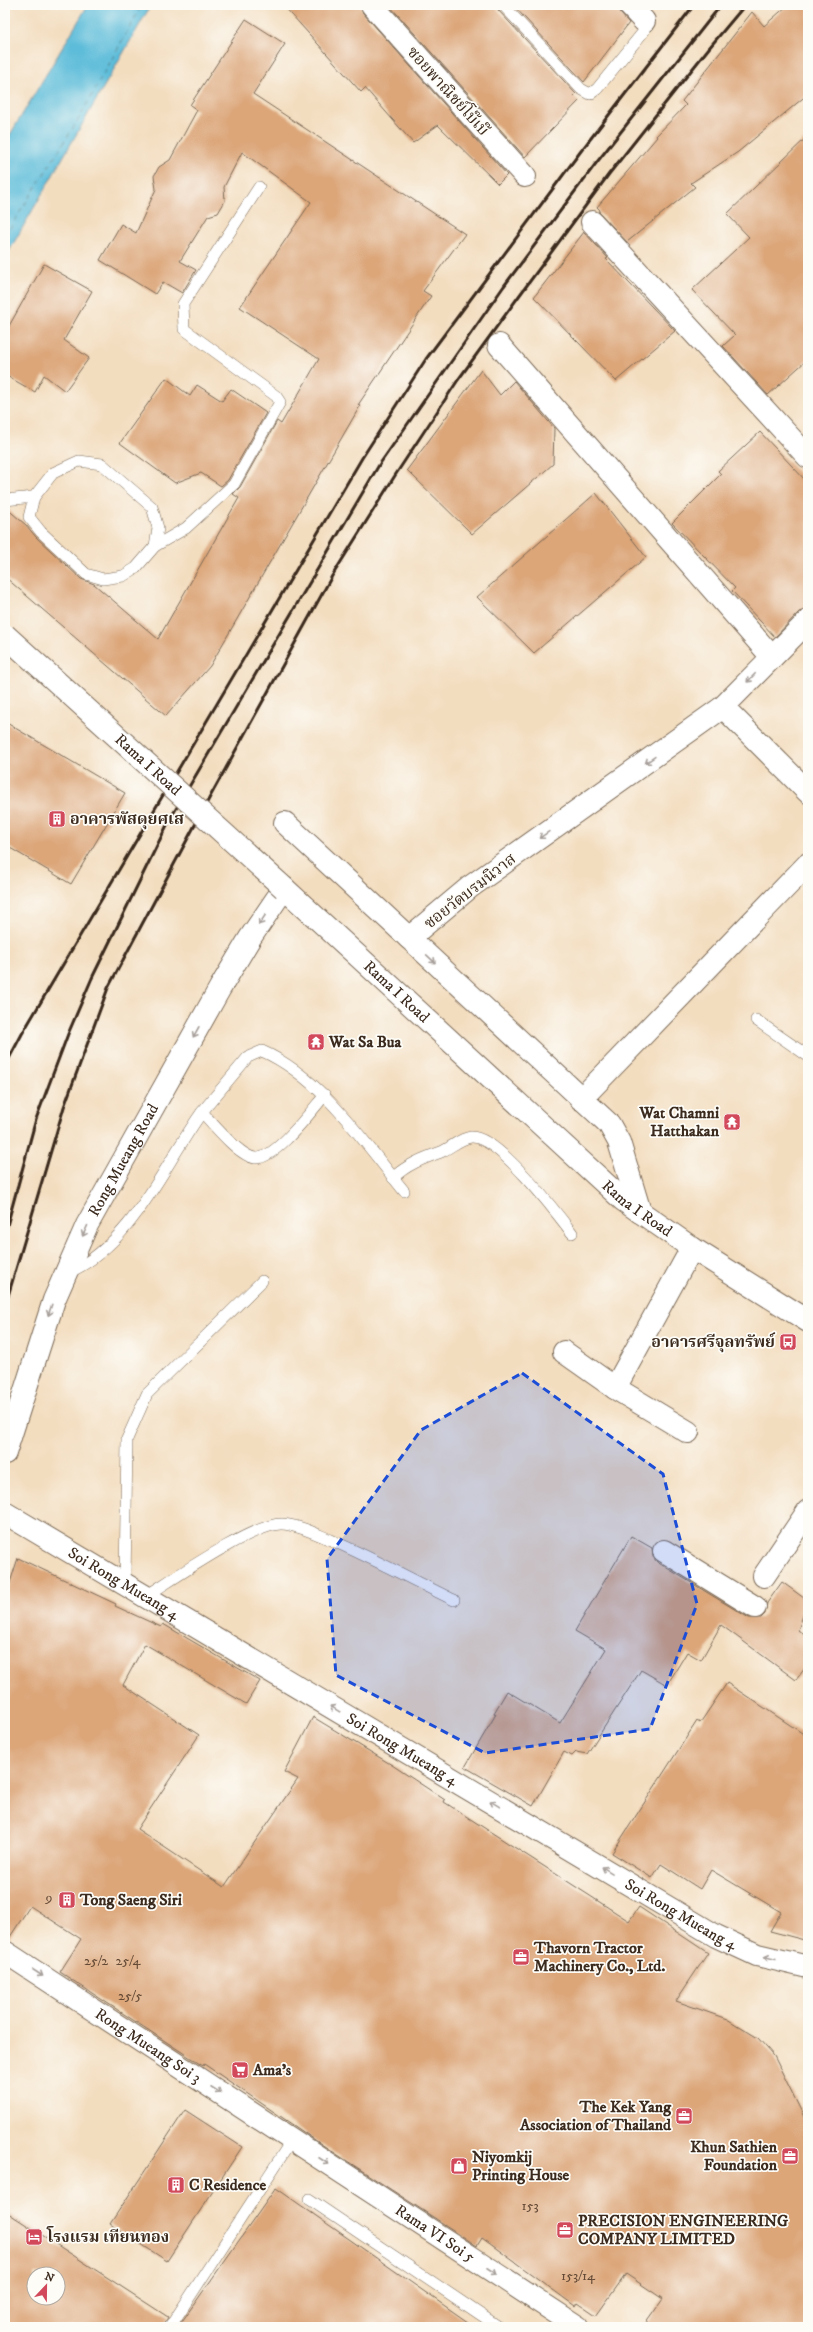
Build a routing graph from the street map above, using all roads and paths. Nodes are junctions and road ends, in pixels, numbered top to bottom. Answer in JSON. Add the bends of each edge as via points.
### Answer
{"nodes":[{"id":1,"x":372,"y":5,"type":"edge"},
{"id":2,"x":503,"y":5,"type":"edge"},
{"id":3,"x":629,"y":5,"type":"edge"},
{"id":4,"x":644,"y":21,"type":"joint"},
{"id":5,"x":525,"y":176,"type":"dead end"},
{"id":6,"x":259,"y":187,"type":"dead end"},
{"id":7,"x":592,"y":222,"type":"dead end"},
{"id":8,"x":499,"y":345,"type":"dead end"},
{"id":9,"x":808,"y":457,"type":"edge"},
{"id":10,"x":34,"y":497,"type":"junction"},
{"id":11,"x":5,"y":500,"type":"edge"},
{"id":12,"x":155,"y":546,"type":"junction"},
{"id":13,"x":808,"y":621,"type":"edge"},
{"id":14,"x":5,"y":635,"type":"edge"},
{"id":15,"x":772,"y":657,"type":"junction"},
{"id":16,"x":723,"y":707,"type":"junction"},
{"id":17,"x":808,"y":792,"type":"edge"},
{"id":18,"x":285,"y":823,"type":"dead end"},
{"id":19,"x":808,"y":864,"type":"edge"},
{"id":20,"x":284,"y":888,"type":"junction"},
{"id":21,"x":409,"y":938,"type":"junction"},
{"id":22,"x":756,"y":1020,"type":"dead end"},
{"id":23,"x":808,"y":1056,"type":"edge"},
{"id":24,"x":325,"y":1095,"type":"junction"},
{"id":25,"x":581,"y":1099,"type":"junction"},
{"id":26,"x":202,"y":1112,"type":"junction"},
{"id":27,"x":393,"y":1178,"type":"junction"},
{"id":28,"x":404,"y":1191,"type":"dead end"},
{"id":29,"x":640,"y":1212,"type":"junction"},
{"id":30,"x":572,"y":1233,"type":"dead end"},
{"id":31,"x":692,"y":1248,"type":"junction"},
{"id":32,"x":65,"y":1274,"type":"junction"},
{"id":33,"x":262,"y":1281,"type":"dead end"},
{"id":34,"x":808,"y":1321,"type":"edge"},
{"id":35,"x":564,"y":1352,"type":"dead end"},
{"id":36,"x":614,"y":1388,"type":"junction"},
{"id":37,"x":688,"y":1432,"type":"dead end"},
{"id":38,"x":5,"y":1453,"type":"edge"},
{"id":39,"x":808,"y":1510,"type":"edge"},
{"id":40,"x":5,"y":1513,"type":"edge"},
{"id":41,"x":664,"y":1551,"type":"dead end"},
{"id":42,"x":764,"y":1576,"type":"dead end"},
{"id":43,"x":125,"y":1584,"type":"junction"},
{"id":44,"x":146,"y":1596,"type":"junction"},
{"id":45,"x":454,"y":1600,"type":"dead end"},
{"id":46,"x":755,"y":1607,"type":"dead end"},
{"id":47,"x":5,"y":1952,"type":"edge"},
{"id":48,"x":808,"y":1967,"type":"edge"},
{"id":49,"x":292,"y":2140,"type":"junction"},
{"id":50,"x":309,"y":2199,"type":"dead end"},
{"id":51,"x":170,"y":2327,"type":"edge"},
{"id":52,"x":499,"y":2327,"type":"edge"},
{"id":53,"x":578,"y":2327,"type":"edge"}],
"edges":[{"from":1,"to":5,"type":"street","name":"ซอยพาณิชย์โบ๊เบ๊"},
{"from":2,"to":4,"type":"lane","via":[[581,89],[590,94],[644,32]]},
{"from":3,"to":4,"type":"street"},
{"from":6,"to":12,"type":"lane","via":[[183,304],[182,316],[184,329],[276,396],[280,402],[234,484],[186,528]]},
{"from":7,"to":9,"type":"street"},
{"from":8,"to":15,"type":"street"},
{"from":10,"to":11,"type":"lane"},
{"from":10,"to":12,"type":"lane","via":[[29,518],[86,574],[103,579],[123,576],[136,568]]},
{"from":10,"to":12,"type":"lane","via":[[53,473],[79,461],[102,464],[152,507],[158,528]]},
{"from":13,"to":15,"type":"street","name":"ซอยวัดบรมนิวาส"},
{"from":14,"to":20,"type":"street","name":"Rama I Road","bridge":true},
{"from":15,"to":16,"type":"street","name":"ซอยวัดบรมนิวาส","one_way":true},
{"from":16,"to":17,"type":"street"},
{"from":16,"to":21,"type":"street","name":"ซอยวัดบรมนิวาส","one_way":true,"via":[[470,887]]},
{"from":18,"to":21,"type":"street"},
{"from":19,"to":25,"type":"street"},
{"from":20,"to":29,"type":"street","name":"Rama I Road","via":[[609,1188]]},
{"from":20,"to":32,"type":"street","name":"Rong Mueang Road","one_way":true,"via":[[220,988],[87,1225]]},
{"from":21,"to":25,"type":"street","name":"ซอยวัดบรมนิวาส","one_way":true},
{"from":22,"to":23,"type":"lane"},
{"from":24,"to":26,"type":"lane","via":[[281,1060],[262,1051],[248,1057]]},
{"from":24,"to":26,"type":"lane","via":[[300,1125],[269,1155],[255,1158],[241,1152]]},
{"from":24,"to":27,"type":"lane"},
{"from":25,"to":29,"type":"street","name":"ซอยวัดบรมนิวาส","via":[[609,1124],[619,1142]]},
{"from":26,"to":32,"type":"lane","via":[[148,1197],[112,1243],[87,1264]]},
{"from":27,"to":28,"type":"lane"},
{"from":27,"to":30,"type":"lane","via":[[412,1164],[469,1137],[482,1138],[493,1145],[538,1190]]},
{"from":29,"to":31,"type":"street","name":"Rama I Road"},
{"from":31,"to":34,"type":"street","name":"Rama I Road"},
{"from":31,"to":36,"type":"street"},
{"from":32,"to":38,"type":"street","name":"Rong Mueang Road","one_way":true,"via":[[54,1300]]},
{"from":33,"to":43,"type":"lane","via":[[147,1394],[139,1409],[127,1439]]},
{"from":35,"to":36,"type":"street"},
{"from":36,"to":37,"type":"street"},
{"from":39,"to":42,"type":"street"},
{"from":40,"to":43,"type":"street","name":"Soi Rong Mueang 4"},
{"from":41,"to":46,"type":"street"},
{"from":43,"to":44,"type":"street","name":"Soi Rong Mueang 4"},
{"from":44,"to":45,"type":"lane","via":[[233,1543],[260,1529],[281,1524],[306,1530],[347,1547]]},
{"from":48,"to":44,"type":"street","name":"Soi Rong Mueang 4","one_way":true,"via":[[757,1955],[716,1936]]},
{"from":47,"to":49,"type":"street","name":"Rong Mueang Soi 3","one_way":true},
{"from":49,"to":51,"type":"lane"},
{"from":49,"to":53,"type":"street","name":"Rama VI Soi 5","one_way":true},
{"from":50,"to":52,"type":"lane"}]}
